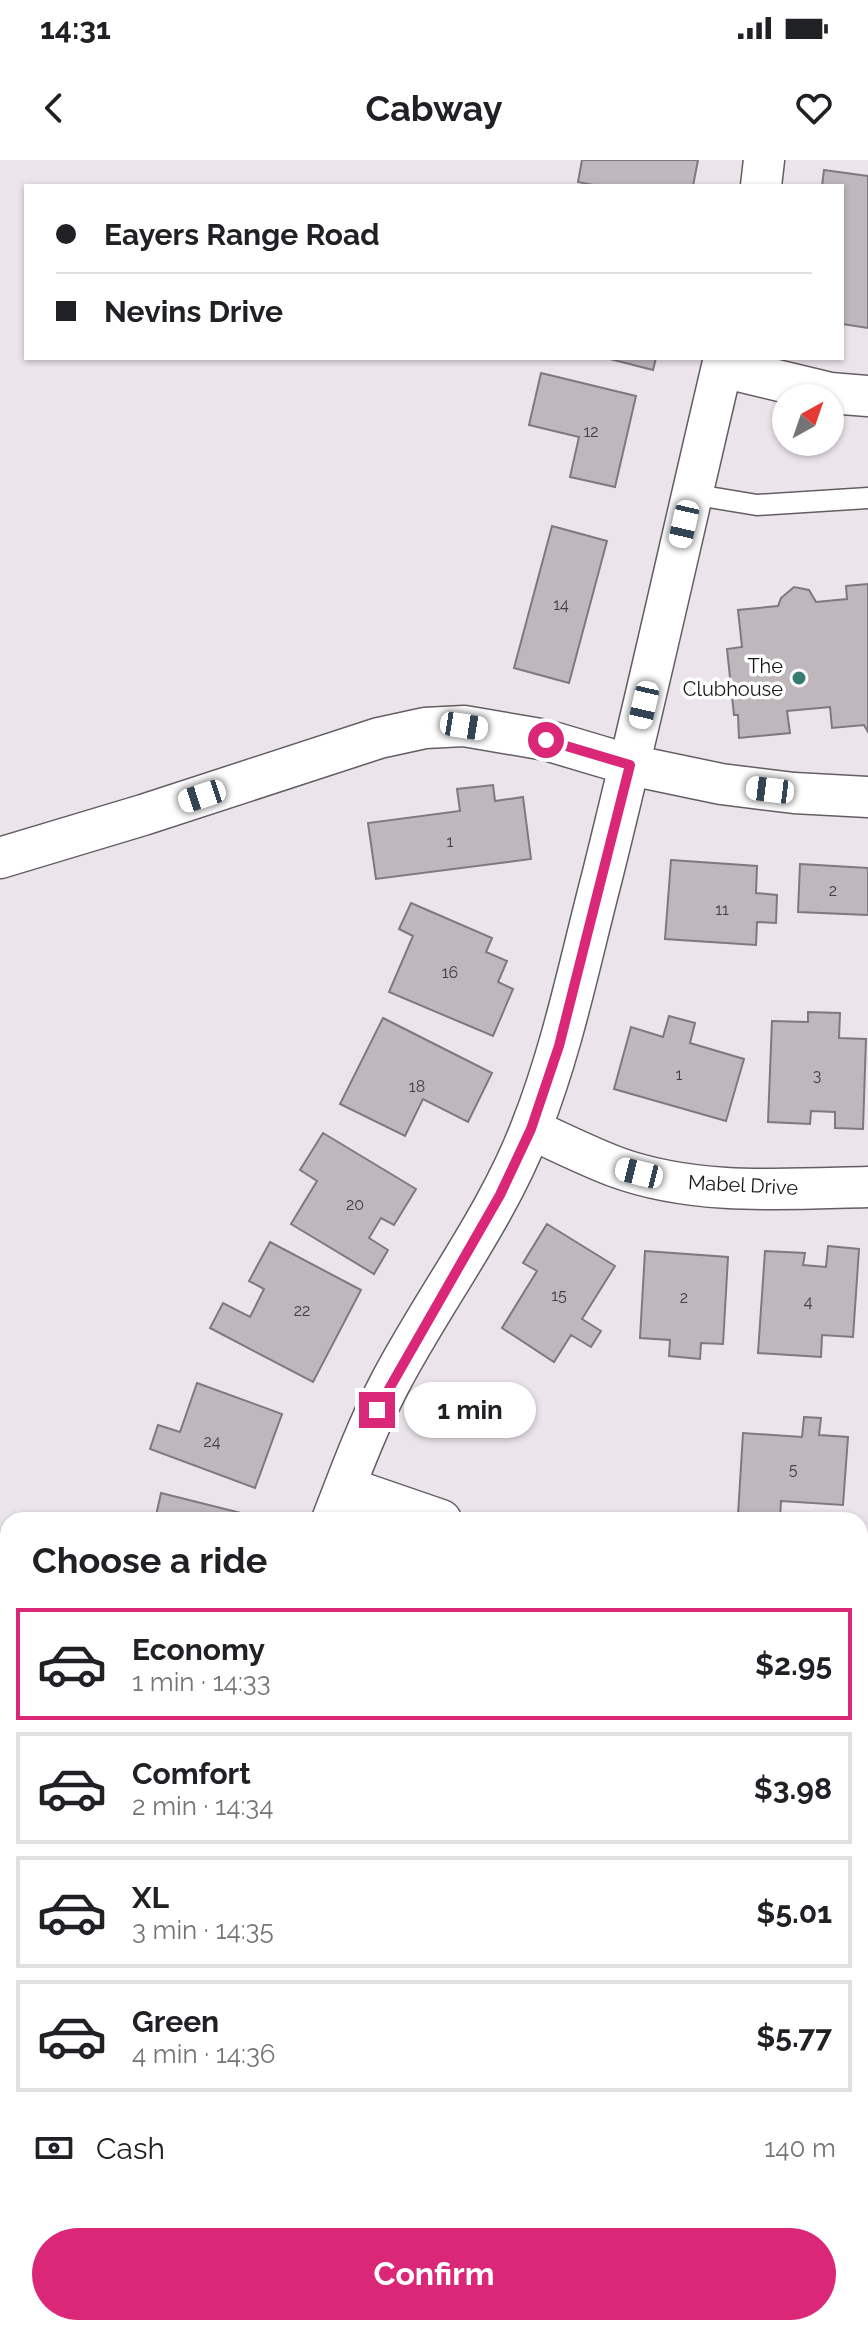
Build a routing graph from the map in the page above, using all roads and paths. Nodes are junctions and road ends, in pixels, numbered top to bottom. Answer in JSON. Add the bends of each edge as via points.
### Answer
{"nodes":[{"id":1,"x":764,"y":160,"type":"edge"},
{"id":2,"x":761,"y":184,"type":"edge"},
{"id":3,"x":723,"y":362,"type":"edge"},
{"id":4,"x":868,"y":396,"type":"edge"},
{"id":5,"x":691,"y":494,"type":"junction"},
{"id":6,"x":868,"y":498,"type":"edge"},
{"id":7,"x":630,"y":765,"type":"junction"},
{"id":8,"x":868,"y":797,"type":"edge"},
{"id":9,"x":0,"y":858,"type":"edge"},
{"id":10,"x":531,"y":1129,"type":"junction"},
{"id":11,"x":868,"y":1187,"type":"edge"},
{"id":12,"x":338,"y":1504,"type":"edge"},
{"id":13,"x":390,"y":1512,"type":"edge"}],
"edges":[{"from":1,"to":2,"type":"street"},
{"from":3,"to":4,"type":"street","via":[[830,393]]},
{"from":3,"to":5,"type":"street"},
{"from":5,"to":6,"type":"lane","via":[[757,505]]},
{"from":5,"to":7,"type":"street"},
{"from":7,"to":8,"type":"street","via":[[721,784]]},
{"from":7,"to":9,"type":"street","via":[[546,740],[464,726],[425,728]]},
{"from":7,"to":10,"type":"street","via":[[559,1046]]},
{"from":10,"to":11,"type":"street","name":"Mabel Drive","via":[[617,1168],[681,1183],[742,1189]]},
{"from":10,"to":12,"type":"street","via":[[500,1195],[391,1382]]},
{"from":12,"to":13,"type":"street"}]}
